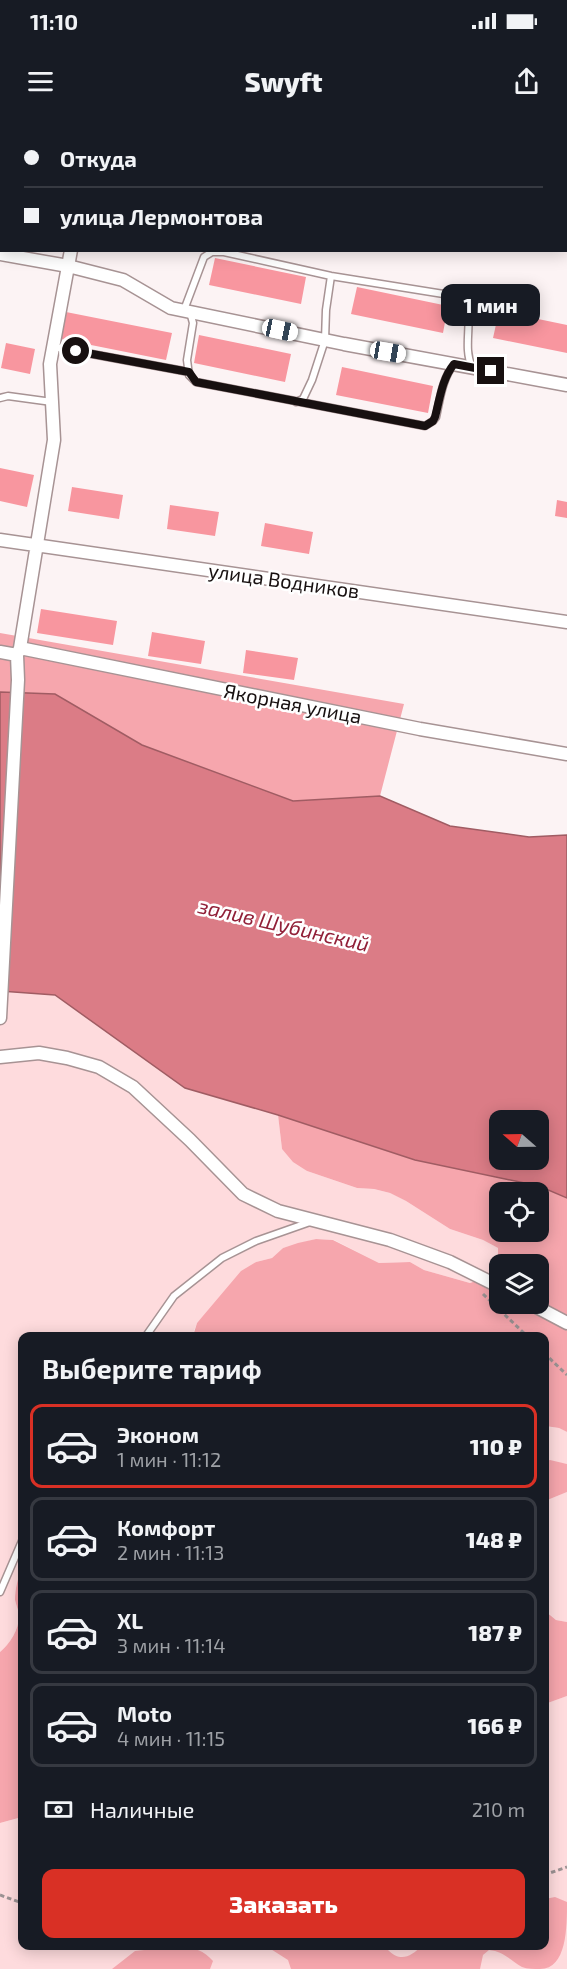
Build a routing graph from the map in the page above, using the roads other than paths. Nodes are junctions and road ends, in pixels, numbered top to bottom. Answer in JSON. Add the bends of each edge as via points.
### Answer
{"nodes":[{"id":1,"x":72,"y":252,"type":"edge"},
{"id":2,"x":0,"y":254,"type":"edge"},
{"id":3,"x":68,"y":266,"type":"junction"},
{"id":4,"x":331,"y":276,"type":"junction"},
{"id":5,"x":187,"y":311,"type":"junction"},
{"id":6,"x":325,"y":340,"type":"junction"},
{"id":7,"x":53,"y":346,"type":"junction"},
{"id":8,"x":454,"y":364,"type":"junction"},
{"id":9,"x":472,"y":367,"type":"junction"},
{"id":10,"x":189,"y":372,"type":"junction"},
{"id":11,"x":567,"y":385,"type":"edge"},
{"id":12,"x":0,"y":398,"type":"edge"},
{"id":13,"x":52,"y":402,"type":"junction"},
{"id":14,"x":295,"y":402,"type":"junction"},
{"id":15,"x":0,"y":540,"type":"edge"},
{"id":16,"x":36,"y":545,"type":"junction"},
{"id":17,"x":567,"y":622,"type":"edge"},
{"id":18,"x":0,"y":652,"type":"edge"},
{"id":19,"x":19,"y":652,"type":"junction"},
{"id":20,"x":567,"y":754,"type":"edge"},
{"id":21,"x":0,"y":1018,"type":"edge"},
{"id":22,"x":0,"y":1057,"type":"edge"},
{"id":23,"x":313,"y":1221,"type":"junction"},
{"id":24,"x":489,"y":1282,"type":"edge"},
{"id":25,"x":549,"y":1314,"type":"edge"},
{"id":26,"x":567,"y":1323,"type":"edge"},
{"id":27,"x":149,"y":1332,"type":"edge"},
{"id":28,"x":18,"y":1550,"type":"edge"},
{"id":29,"x":0,"y":1592,"type":"edge"}],
"edges":[{"from":1,"to":3,"type":"street"},
{"from":2,"to":3,"type":"street"},
{"from":3,"to":5,"type":"street","via":[[123,280],[171,308]]},
{"from":3,"to":7,"type":"street"},
{"from":4,"to":5,"type":"lane","via":[[212,252],[204,257]]},
{"from":4,"to":6,"type":"lane"},
{"from":4,"to":9,"type":"lane","via":[[456,296],[467,304],[470,316],[468,357]]},
{"from":5,"to":6,"type":"street"},
{"from":5,"to":10,"type":"lane","via":[[193,322]]},
{"from":6,"to":8,"type":"street"},
{"from":6,"to":14,"type":"lane","via":[[303,399]]},
{"from":7,"to":10,"type":"lane"},
{"from":7,"to":13,"type":"street"},
{"from":8,"to":9,"type":"street"},
{"from":8,"to":14,"type":"lane","via":[[443,385],[435,417],[425,426]]},
{"from":9,"to":11,"type":"street"},
{"from":10,"to":14,"type":"lane","via":[[196,382]]},
{"from":12,"to":13,"type":"lane"},
{"from":13,"to":16,"type":"street","via":[[54,440]]},
{"from":15,"to":16,"type":"street","name":"улица Водников"},
{"from":16,"to":17,"type":"street","name":"улица Водников"},
{"from":16,"to":19,"type":"street"},
{"from":18,"to":19,"type":"street","name":"Якорная улица"},
{"from":19,"to":20,"type":"street","name":"Якорная улица"},
{"from":19,"to":21,"type":"street"},
{"from":22,"to":23,"type":"street","via":[[39,1053],[99,1067],[132,1087],[243,1194],[278,1211]]},
{"from":23,"to":24,"type":"street","via":[[390,1240]]},
{"from":23,"to":27,"type":"lane","via":[[222,1258],[174,1296]]},
{"from":25,"to":26,"type":"street"},
{"from":28,"to":29,"type":"lane"}]}
